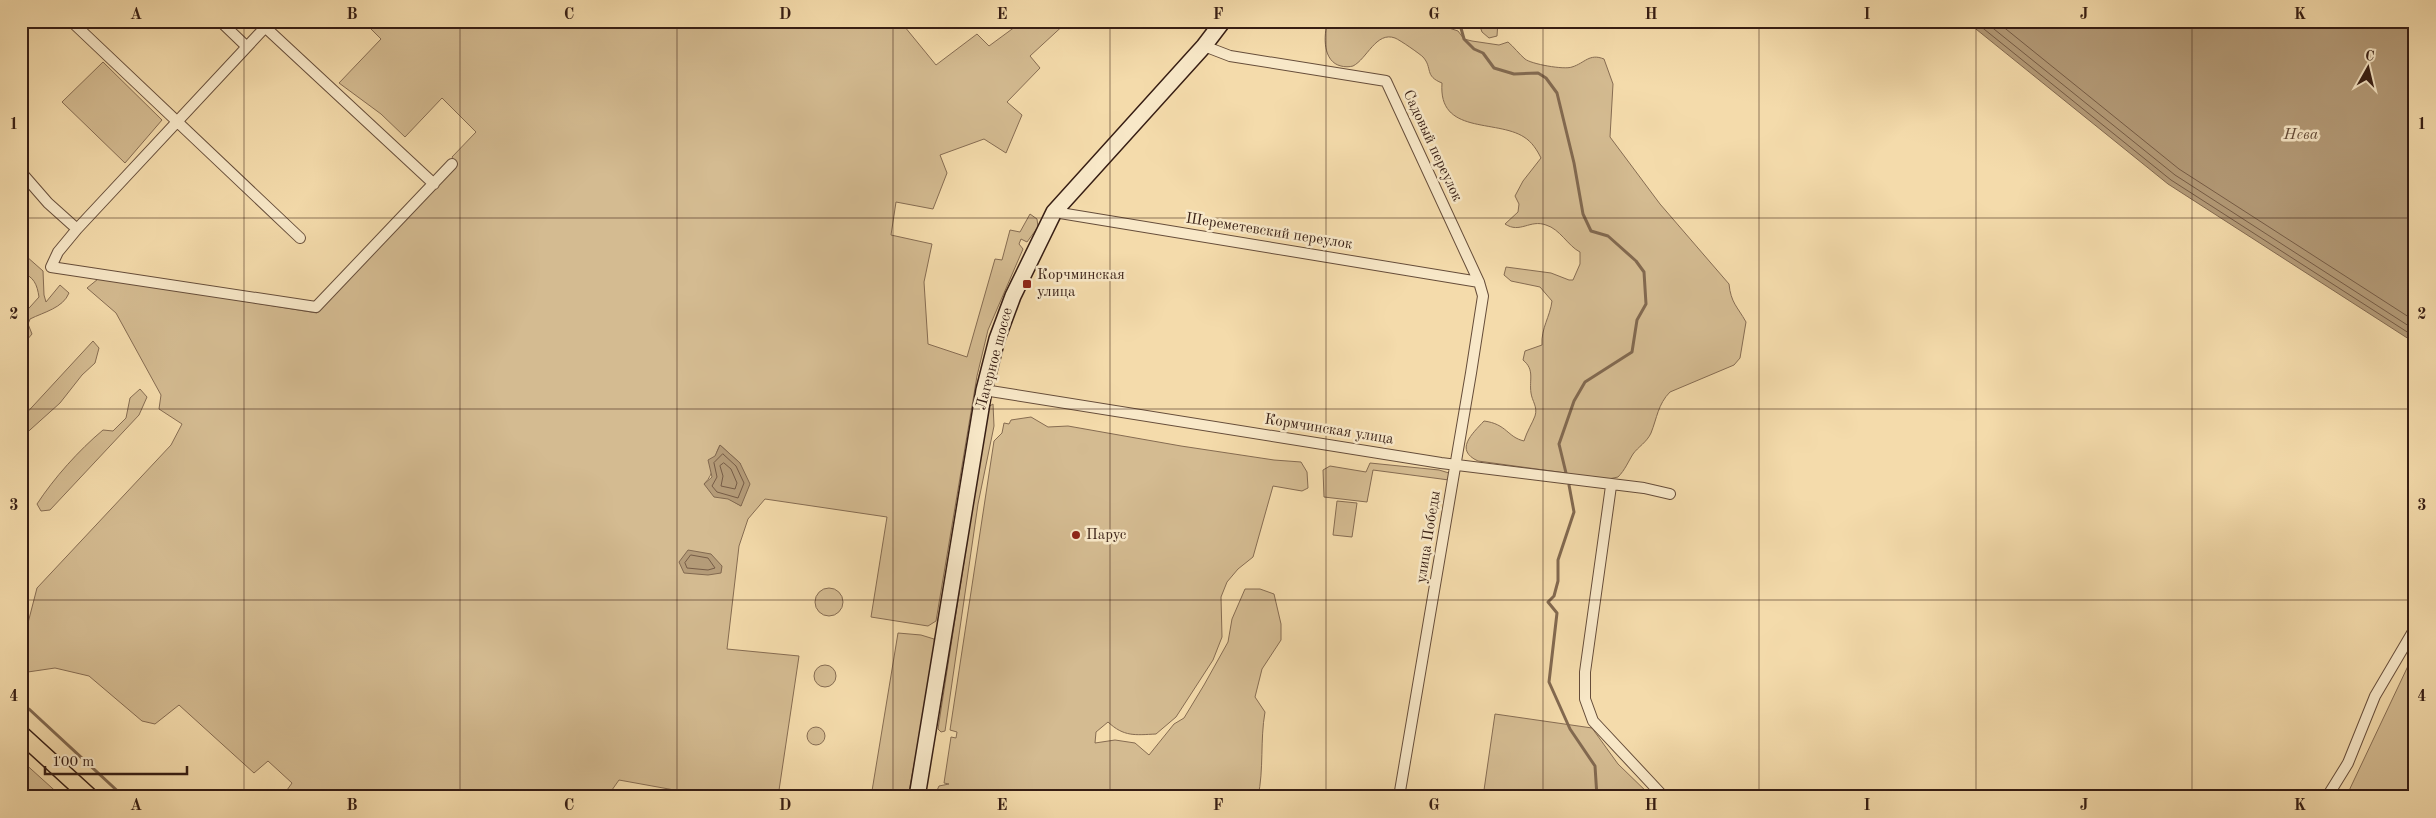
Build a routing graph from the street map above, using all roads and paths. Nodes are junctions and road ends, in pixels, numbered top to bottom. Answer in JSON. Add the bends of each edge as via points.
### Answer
{"nodes":[{"id":1,"x":71,"y":21,"type":"edge"},
{"id":2,"x":220,"y":21,"type":"edge"},
{"id":3,"x":1223,"y":21,"type":"edge"},
{"id":4,"x":268,"y":24,"type":"edge"},
{"id":5,"x":246,"y":46,"type":"junction"},
{"id":6,"x":1204,"y":46,"type":"junction"},
{"id":7,"x":177,"y":122,"type":"junction"},
{"id":8,"x":452,"y":164,"type":"dead end"},
{"id":9,"x":21,"y":172,"type":"edge"},
{"id":10,"x":434,"y":184,"type":"junction"},
{"id":11,"x":1054,"y":212,"type":"junction"},
{"id":12,"x":77,"y":229,"type":"junction"},
{"id":13,"x":300,"y":238,"type":"dead end"},
{"id":14,"x":1479,"y":282,"type":"junction"},
{"id":15,"x":984,"y":390,"type":"junction"},
{"id":16,"x":1456,"y":464,"type":"junction"},
{"id":17,"x":1611,"y":486,"type":"junction"},
{"id":18,"x":1670,"y":494,"type":"dead end"},
{"id":19,"x":2415,"y":628,"type":"edge"},
{"id":20,"x":21,"y":734,"type":"edge"},
{"id":21,"x":90,"y":797,"type":"edge"},
{"id":22,"x":918,"y":797,"type":"edge"},
{"id":23,"x":1399,"y":797,"type":"edge"},
{"id":24,"x":1664,"y":797,"type":"edge"},
{"id":25,"x":2327,"y":797,"type":"edge"}],
"edges":[{"from":1,"to":7,"type":"street"},
{"from":2,"to":5,"type":"street"},
{"from":3,"to":6,"type":"street","name":"Лагерное шоссе"},
{"from":4,"to":5,"type":"street"},
{"from":4,"to":10,"type":"street"},
{"from":5,"to":7,"type":"street"},
{"from":6,"to":11,"type":"street","name":"Лагерное шоссе"},
{"from":6,"to":14,"type":"street","name":"Садовый переулок","via":[[1230,56],[1386,81]]},
{"from":7,"to":12,"type":"street"},
{"from":7,"to":13,"type":"street"},
{"from":8,"to":10,"type":"street"},
{"from":9,"to":12,"type":"street"},
{"from":10,"to":12,"type":"street","via":[[316,307],[52,268],[58,252]]},
{"from":11,"to":14,"type":"street","name":"Шереметевский переулок"},
{"from":11,"to":15,"type":"street","name":"Лагерное шоссе","via":[[1013,296],[997,339]]},
{"from":14,"to":16,"type":"street","name":"улица Победы","via":[[1483,296]]},
{"from":15,"to":16,"type":"street","name":"Кормчинская улица"},
{"from":15,"to":22,"type":"street","name":"Лагерное шоссе"},
{"from":16,"to":17,"type":"street","name":"Кормчинская улица"},
{"from":16,"to":23,"type":"street","name":"улица Победы"},
{"from":17,"to":18,"type":"street","name":"Кормчинская улица"},
{"from":17,"to":24,"type":"street","via":[[1585,672],[1585,699],[1593,721]]},
{"from":19,"to":25,"type":"street","via":[[2375,696],[2348,763]]},
{"from":20,"to":21,"type":"main road"}]}
